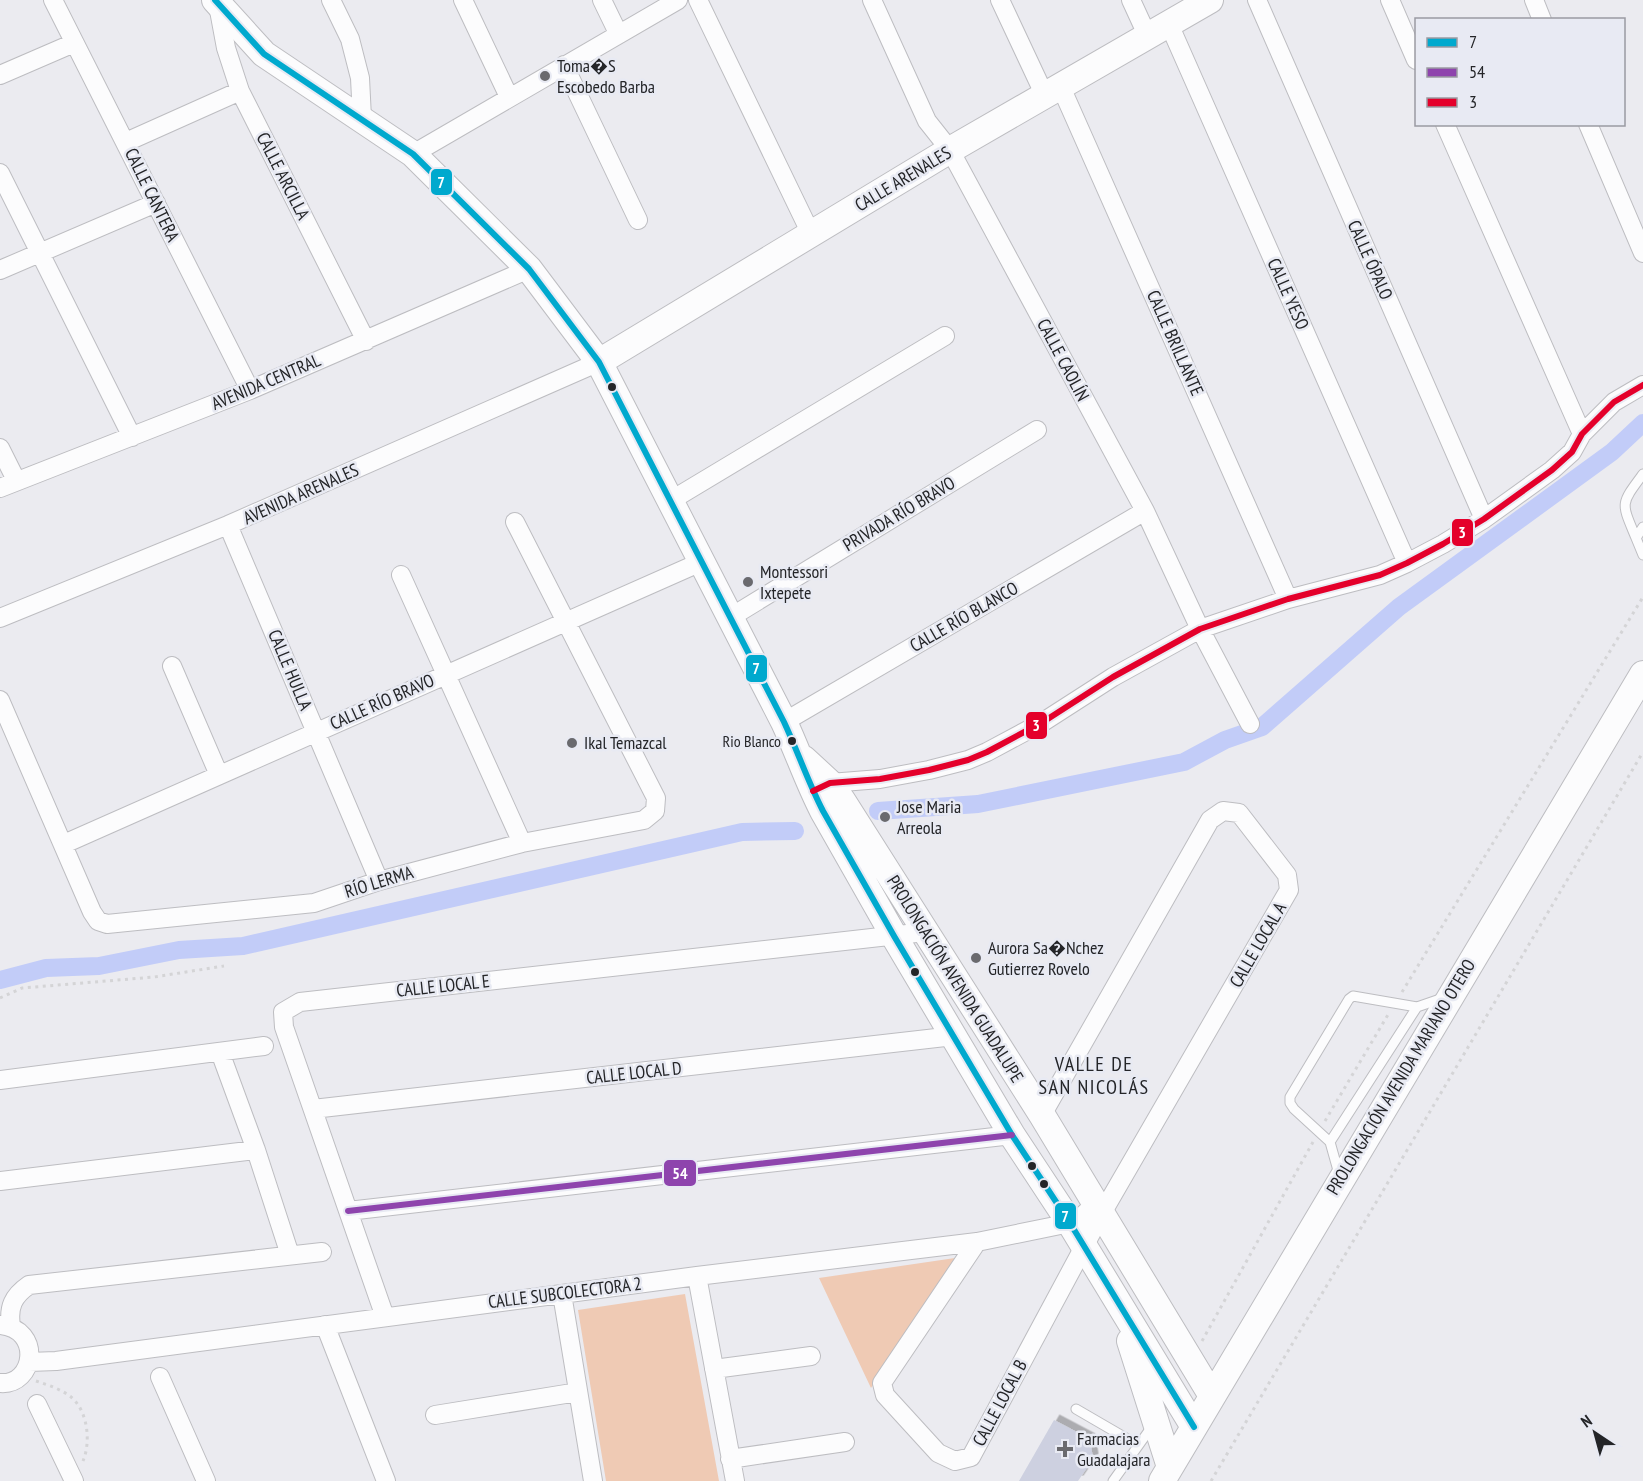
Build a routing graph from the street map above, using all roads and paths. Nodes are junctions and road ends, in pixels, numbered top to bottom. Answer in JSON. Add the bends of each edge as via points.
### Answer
{"nodes":[{"id":1,"x":53,"y":0,"type":"edge"},
{"id":2,"x":332,"y":0,"type":"edge"},
{"id":3,"x":463,"y":0,"type":"edge"},
{"id":4,"x":602,"y":0,"type":"edge"},
{"id":5,"x":678,"y":0,"type":"edge"},
{"id":6,"x":698,"y":0,"type":"edge"},
{"id":7,"x":872,"y":0,"type":"edge"},
{"id":8,"x":1000,"y":0,"type":"edge"},
{"id":9,"x":1131,"y":0,"type":"edge"},
{"id":10,"x":1210,"y":0,"type":"edge"},
{"id":11,"x":1257,"y":0,"type":"edge"},
{"id":12,"x":1390,"y":0,"type":"edge"},
{"id":13,"x":1534,"y":0,"type":"edge"},
{"id":14,"x":216,"y":2,"type":"edge"},
{"id":15,"x":1541,"y":18,"type":"edge"},
{"id":16,"x":1158,"y":30,"type":"junction"},
{"id":17,"x":618,"y":33,"type":"junction"},
{"id":18,"x":74,"y":43,"type":"junction"},
{"id":19,"x":1415,"y":58,"type":"edge"},
{"id":20,"x":564,"y":65,"type":"junction"},
{"id":21,"x":0,"y":75,"type":"edge"},
{"id":22,"x":240,"y":91,"type":"junction"},
{"id":23,"x":1053,"y":91,"type":"junction"},
{"id":24,"x":509,"y":97,"type":"junction"},
{"id":25,"x":362,"y":118,"type":"junction"},
{"id":26,"x":1446,"y":126,"type":"edge"},
{"id":27,"x":1589,"y":126,"type":"edge"},
{"id":28,"x":126,"y":142,"type":"junction"},
{"id":29,"x":950,"y":150,"type":"junction"},
{"id":30,"x":413,"y":154,"type":"junction"},
{"id":31,"x":0,"y":173,"type":"edge"},
{"id":32,"x":156,"y":204,"type":"junction"},
{"id":33,"x":638,"y":220,"type":"dead end"},
{"id":34,"x":811,"y":234,"type":"junction"},
{"id":35,"x":40,"y":253,"type":"junction"},
{"id":36,"x":1643,"y":253,"type":"edge"},
{"id":37,"x":529,"y":269,"type":"junction"},
{"id":38,"x":0,"y":270,"type":"edge"},
{"id":39,"x":945,"y":336,"type":"dead end"},
{"id":40,"x":366,"y":340,"type":"junction"},
{"id":41,"x":599,"y":362,"type":"junction"},
{"id":42,"x":1643,"y":386,"type":"edge"},
{"id":43,"x":250,"y":390,"type":"junction"},
{"id":44,"x":1037,"y":430,"type":"dead end"},
{"id":45,"x":1582,"y":434,"type":"junction"},
{"id":46,"x":132,"y":437,"type":"junction"},
{"id":47,"x":0,"y":448,"type":"edge"},
{"id":48,"x":1643,"y":474,"type":"edge"},
{"id":49,"x":8,"y":484,"type":"edge"},
{"id":50,"x":670,"y":501,"type":"junction"},
{"id":51,"x":1145,"y":511,"type":"junction"},
{"id":52,"x":1484,"y":519,"type":"junction"},
{"id":53,"x":515,"y":522,"type":"dead end"},
{"id":54,"x":228,"y":525,"type":"junction"},
{"id":55,"x":1643,"y":527,"type":"edge"},
{"id":56,"x":1636,"y":538,"type":"junction"},
{"id":57,"x":1643,"y":555,"type":"edge"},
{"id":58,"x":701,"y":562,"type":"junction"},
{"id":59,"x":1407,"y":563,"type":"junction"},
{"id":60,"x":401,"y":575,"type":"dead end"},
{"id":61,"x":1643,"y":597,"type":"edge"},
{"id":62,"x":1288,"y":599,"type":"junction"},
{"id":63,"x":731,"y":617,"type":"junction"},
{"id":64,"x":0,"y":618,"type":"edge"},
{"id":65,"x":565,"y":622,"type":"junction"},
{"id":66,"x":1200,"y":629,"type":"junction"},
{"id":67,"x":172,"y":666,"type":"dead end"},
{"id":68,"x":447,"y":673,"type":"junction"},
{"id":69,"x":1640,"y":683,"type":"edge"},
{"id":70,"x":0,"y":700,"type":"edge"},
{"id":71,"x":784,"y":722,"type":"junction"},
{"id":72,"x":1250,"y":724,"type":"dead end"},
{"id":73,"x":316,"y":732,"type":"junction"},
{"id":74,"x":1643,"y":752,"type":"edge"},
{"id":75,"x":219,"y":775,"type":"junction"},
{"id":76,"x":821,"y":787,"type":"junction"},
{"id":77,"x":522,"y":843,"type":"junction"},
{"id":78,"x":64,"y":844,"type":"junction"},
{"id":79,"x":379,"y":881,"type":"junction"},
{"id":80,"x":925,"y":932,"type":"junction"},
{"id":81,"x":894,"y":936,"type":"junction"},
{"id":82,"x":224,"y":966,"type":"dead end"},
{"id":83,"x":1450,"y":996,"type":"junction"},
{"id":84,"x":0,"y":998,"type":"edge"},
{"id":85,"x":1396,"y":1003,"type":"junction"},
{"id":86,"x":1417,"y":1007,"type":"junction"},
{"id":87,"x":954,"y":1036,"type":"junction"},
{"id":88,"x":264,"y":1046,"type":"dead end"},
{"id":89,"x":220,"y":1052,"type":"junction"},
{"id":90,"x":0,"y":1080,"type":"edge"},
{"id":91,"x":313,"y":1109,"type":"junction"},
{"id":92,"x":1041,"y":1115,"type":"junction"},
{"id":93,"x":1319,"y":1131,"type":"junction"},
{"id":94,"x":1012,"y":1135,"type":"junction"},
{"id":95,"x":1330,"y":1142,"type":"junction"},
{"id":96,"x":256,"y":1150,"type":"junction"},
{"id":97,"x":1340,"y":1179,"type":"junction"},
{"id":98,"x":0,"y":1181,"type":"edge"},
{"id":99,"x":1098,"y":1210,"type":"junction"},
{"id":100,"x":348,"y":1211,"type":"junction"},
{"id":101,"x":1070,"y":1223,"type":"junction"},
{"id":102,"x":977,"y":1242,"type":"junction"},
{"id":103,"x":1084,"y":1248,"type":"junction"},
{"id":104,"x":322,"y":1252,"type":"dead end"},
{"id":105,"x":290,"y":1255,"type":"junction"},
{"id":106,"x":697,"y":1276,"type":"junction"},
{"id":107,"x":562,"y":1294,"type":"junction"},
{"id":108,"x":1118,"y":1303,"type":"junction"},
{"id":109,"x":385,"y":1317,"type":"junction"},
{"id":110,"x":5,"y":1325,"type":"edge"},
{"id":111,"x":325,"y":1325,"type":"junction"},
{"id":112,"x":1240,"y":1349,"type":"junction"},
{"id":113,"x":1188,"y":1353,"type":"junction"},
{"id":114,"x":811,"y":1356,"type":"dead end"},
{"id":115,"x":25,"y":1369,"type":"junction"},
{"id":116,"x":714,"y":1369,"type":"junction"},
{"id":117,"x":160,"y":1377,"type":"dead end"},
{"id":118,"x":0,"y":1383,"type":"edge"},
{"id":119,"x":578,"y":1392,"type":"junction"},
{"id":120,"x":1212,"y":1396,"type":"junction"},
{"id":121,"x":37,"y":1404,"type":"dead end"},
{"id":122,"x":1076,"y":1409,"type":"dead end"},
{"id":123,"x":435,"y":1415,"type":"dead end"},
{"id":124,"x":1156,"y":1422,"type":"junction"},
{"id":125,"x":1194,"y":1427,"type":"junction"},
{"id":126,"x":845,"y":1442,"type":"dead end"},
{"id":127,"x":1138,"y":1445,"type":"junction"},
{"id":128,"x":730,"y":1459,"type":"junction"},
{"id":129,"x":1166,"y":1474,"type":"edge"},
{"id":130,"x":73,"y":1479,"type":"edge"},
{"id":131,"x":206,"y":1481,"type":"edge"},
{"id":132,"x":386,"y":1481,"type":"edge"},
{"id":133,"x":593,"y":1481,"type":"edge"},
{"id":134,"x":735,"y":1481,"type":"edge"},
{"id":135,"x":1113,"y":1481,"type":"edge"},
{"id":136,"x":1211,"y":1481,"type":"edge"}],
"edges":[{"from":1,"to":18,"type":"street","name":"CALLE CANTERA"},
{"from":2,"to":25,"type":"street","via":[[350,39],[360,78]]},
{"from":3,"to":24,"type":"street"},
{"from":4,"to":17,"type":"street"},
{"from":5,"to":17,"type":"street"},
{"from":6,"to":34,"type":"street"},
{"from":7,"to":29,"type":"street","name":"CALLE CAOLÍN","via":[[927,121]]},
{"from":8,"to":23,"type":"street","name":"CALLE BRILLANTE"},
{"from":9,"to":16,"type":"street","name":"CALLE YESO"},
{"from":10,"to":16,"type":"main road","name":"CALLE ARENALES"},
{"from":11,"to":52,"type":"street","name":"CALLE ÓPALO"},
{"from":12,"to":19,"type":"street"},
{"from":13,"to":15,"type":"street"},
{"from":14,"to":22,"type":"street","name":"CALLE ARCILLA"},
{"from":14,"to":25,"type":"main road","name":"PROLONGACIÓN AVENIDA GUADALUPE","via":[[264,54]]},
{"from":16,"to":23,"type":"main road","name":"CALLE ARENALES"},
{"from":16,"to":59,"type":"street","name":"CALLE YESO"},
{"from":17,"to":20,"type":"street"},
{"from":18,"to":21,"type":"street"},
{"from":18,"to":28,"type":"street","name":"CALLE CANTERA"},
{"from":20,"to":24,"type":"street"},
{"from":20,"to":33,"type":"street"},
{"from":22,"to":28,"type":"street"},
{"from":22,"to":40,"type":"street","name":"CALLE ARCILLA"},
{"from":23,"to":29,"type":"main road","name":"CALLE ARENALES"},
{"from":23,"to":62,"type":"street","name":"CALLE BRILLANTE"},
{"from":24,"to":30,"type":"street"},
{"from":25,"to":30,"type":"main road","name":"PROLONGACIÓN AVENIDA GUADALUPE"},
{"from":26,"to":45,"type":"street"},
{"from":27,"to":36,"type":"street"},
{"from":28,"to":32,"type":"street","name":"CALLE CANTERA"},
{"from":29,"to":34,"type":"main road","name":"CALLE ARENALES"},
{"from":29,"to":51,"type":"street","name":"CALLE CAOLÍN"},
{"from":30,"to":37,"type":"main road","name":"PROLONGACIÓN AVENIDA GUADALUPE"},
{"from":31,"to":35,"type":"street"},
{"from":32,"to":35,"type":"street"},
{"from":32,"to":43,"type":"street","name":"CALLE CANTERA"},
{"from":34,"to":41,"type":"main road","name":"CALLE ARENALES"},
{"from":35,"to":38,"type":"street"},
{"from":35,"to":46,"type":"street"},
{"from":37,"to":40,"type":"street","name":"AVENIDA CENTRAL"},
{"from":37,"to":41,"type":"main road","name":"PROLONGACIÓN AVENIDA GUADALUPE"},
{"from":39,"to":50,"type":"street"},
{"from":40,"to":43,"type":"street","name":"AVENIDA CENTRAL"},
{"from":41,"to":50,"type":"main road","name":"PROLONGACIÓN AVENIDA GUADALUPE"},
{"from":41,"to":54,"type":"street","name":"AVENIDA ARENALES"},
{"from":42,"to":45,"type":"street","via":[[1614,402]]},
{"from":43,"to":46,"type":"street","name":"AVENIDA CENTRAL"},
{"from":44,"to":63,"type":"street","name":"PRIVADA RÍO BRAVO"},
{"from":45,"to":52,"type":"street","via":[[1572,452],[1552,470]]},
{"from":46,"to":49,"type":"street","name":"AVENIDA CENTRAL"},
{"from":47,"to":49,"type":"street"},
{"from":48,"to":56,"type":"lane","via":[[1624,499]]},
{"from":50,"to":58,"type":"main road","name":"PROLONGACIÓN AVENIDA GUADALUPE"},
{"from":51,"to":66,"type":"street","name":"CALLE CAOLÍN"},
{"from":51,"to":71,"type":"street","name":"CALLE RÍO BLANCO"},
{"from":52,"to":59,"type":"street"},
{"from":53,"to":65,"type":"street"},
{"from":54,"to":64,"type":"street","name":"AVENIDA ARENALES"},
{"from":54,"to":73,"type":"street","name":"CALLE HULLA"},
{"from":55,"to":56,"type":"lane"},
{"from":56,"to":57,"type":"lane"},
{"from":58,"to":63,"type":"main road","name":"PROLONGACIÓN AVENIDA GUADALUPE"},
{"from":58,"to":65,"type":"street","name":"CALLE RÍO BRAVO"},
{"from":59,"to":62,"type":"street","via":[[1380,575]]},
{"from":60,"to":68,"type":"street"},
{"from":61,"to":85,"type":"path"},
{"from":62,"to":66,"type":"street"},
{"from":63,"to":71,"type":"main road","name":"PROLONGACIÓN AVENIDA GUADALUPE"},
{"from":65,"to":68,"type":"street","name":"CALLE RÍO BRAVO"},
{"from":65,"to":77,"type":"street","name":"RÍO LERMA","via":[[656,798],[655,811],[644,820]]},
{"from":66,"to":72,"type":"street","name":"CALLE CAOLÍN"},
{"from":66,"to":76,"type":"street","via":[[1113,677],[1044,722],[968,760]]},
{"from":67,"to":75,"type":"street"},
{"from":68,"to":73,"type":"street","name":"CALLE RÍO BRAVO"},
{"from":68,"to":77,"type":"street"},
{"from":69,"to":83,"type":"main road","name":"PROLONGACIÓN AVENIDA MARIANO OTERO"},
{"from":70,"to":78,"type":"street"},
{"from":71,"to":76,"type":"main road","name":"PROLONGACIÓN AVENIDA GUADALUPE"},
{"from":73,"to":75,"type":"street","name":"CALLE RÍO BRAVO"},
{"from":73,"to":79,"type":"street","name":"CALLE HULLA"},
{"from":74,"to":136,"type":"path"},
{"from":75,"to":78,"type":"street","name":"CALLE RÍO BRAVO"},
{"from":76,"to":80,"type":"main road","name":"PROLONGACIÓN AVENIDA GUADALUPE","via":[[842,800]]},
{"from":76,"to":81,"type":"main road","name":"PROLONGACIÓN AVENIDA GUADALUPE"},
{"from":77,"to":79,"type":"street","name":"RÍO LERMA"},
{"from":78,"to":79,"type":"street","name":"RÍO LERMA","via":[[92,912],[98,921],[107,924],[314,903]]},
{"from":80,"to":81,"type":"street","name":"CALLE LOCAL E"},
{"from":80,"to":92,"type":"main road","name":"PROLONGACIÓN AVENIDA GUADALUPE"},
{"from":81,"to":87,"type":"main road","name":"PROLONGACIÓN AVENIDA GUADALUPE"},
{"from":81,"to":91,"type":"street","name":"CALLE LOCAL E","via":[[300,1002],[283,1012],[284,1028]]},
{"from":82,"to":84,"type":"path","via":[[154,977],[22,988]]},
{"from":83,"to":86,"type":"lane"},
{"from":83,"to":97,"type":"main road","name":"PROLONGACIÓN AVENIDA MARIANO OTERO"},
{"from":85,"to":86,"type":"lane"},
{"from":85,"to":93,"type":"path"},
{"from":85,"to":93,"type":"lane","via":[[1359,996],[1349,999],[1290,1096],[1294,1109]]},
{"from":86,"to":95,"type":"lane"},
{"from":87,"to":91,"type":"street","name":"CALLE LOCAL D"},
{"from":87,"to":94,"type":"main road","name":"PROLONGACIÓN AVENIDA GUADALUPE"},
{"from":88,"to":89,"type":"street"},
{"from":89,"to":90,"type":"street"},
{"from":89,"to":96,"type":"street"},
{"from":91,"to":100,"type":"street","name":"CALLE LOCAL E"},
{"from":92,"to":99,"type":"main road","name":"PROLONGACIÓN AVENIDA GUADALUPE"},
{"from":92,"to":99,"type":"street","name":"CALLE LOCAL A","via":[[1210,820],[1222,811],[1239,813],[1287,875],[1289,890]]},
{"from":93,"to":95,"type":"lane"},
{"from":93,"to":113,"type":"path"},
{"from":94,"to":100,"type":"street"},
{"from":94,"to":101,"type":"main road","name":"PROLONGACIÓN AVENIDA GUADALUPE"},
{"from":95,"to":97,"type":"lane"},
{"from":96,"to":98,"type":"street"},
{"from":96,"to":105,"type":"street"},
{"from":97,"to":112,"type":"main road","name":"PROLONGACIÓN AVENIDA MARIANO OTERO"},
{"from":99,"to":101,"type":"street","name":"CALLE SUBCOLECTORA 2"},
{"from":99,"to":103,"type":"street","name":"CALLE LOCAL B"},
{"from":99,"to":113,"type":"main road","name":"PROLONGACIÓN AVENIDA GUADALUPE"},
{"from":100,"to":109,"type":"street","name":"CALLE LOCAL E"},
{"from":101,"to":102,"type":"street","name":"CALLE SUBCOLECTORA 2"},
{"from":101,"to":103,"type":"main road","name":"PROLONGACIÓN AVENIDA GUADALUPE"},
{"from":102,"to":103,"type":"street","name":"CALLE LOCAL B","via":[[882,1383],[885,1395],[930,1445],[955,1461],[971,1457]]},
{"from":102,"to":106,"type":"street","name":"CALLE SUBCOLECTORA 2"},
{"from":103,"to":108,"type":"main road","name":"PROLONGACIÓN AVENIDA GUADALUPE"},
{"from":104,"to":105,"type":"street"},
{"from":105,"to":110,"type":"street","via":[[29,1286],[16,1296]]},
{"from":106,"to":107,"type":"street","name":"CALLE SUBCOLECTORA 2"},
{"from":106,"to":116,"type":"street"},
{"from":107,"to":109,"type":"street","name":"CALLE SUBCOLECTORA 2"},
{"from":107,"to":119,"type":"street"},
{"from":108,"to":124,"type":"main road"},
{"from":108,"to":125,"type":"main road","name":"PROLONGACIÓN AVENIDA GUADALUPE"},
{"from":109,"to":111,"type":"street","name":"CALLE SUBCOLECTORA 2"},
{"from":110,"to":115,"type":"street","via":[[21,1332],[27,1341],[30,1351]]},
{"from":111,"to":115,"type":"street","name":"CALLE SUBCOLECTORA 2","via":[[56,1361]]},
{"from":111,"to":132,"type":"street"},
{"from":112,"to":113,"type":"main road","via":[[1217,1360]]},
{"from":112,"to":120,"type":"main road","name":"PROLONGACIÓN AVENIDA MARIANO OTERO"},
{"from":113,"to":120,"type":"main road","name":"PROLONGACIÓN AVENIDA GUADALUPE"},
{"from":114,"to":116,"type":"street"},
{"from":115,"to":118,"type":"street","name":"CALLE SUBCOLECTORA 2"},
{"from":115,"to":130,"type":"path","via":[[73,1398],[81,1409],[87,1452]]},
{"from":116,"to":128,"type":"street"},
{"from":117,"to":131,"type":"street"},
{"from":119,"to":123,"type":"street"},
{"from":119,"to":133,"type":"street"},
{"from":120,"to":125,"type":"main road","name":"PROLONGACIÓN AVENIDA MARIANO OTERO"},
{"from":121,"to":130,"type":"street"},
{"from":122,"to":127,"type":"lane"},
{"from":124,"to":127,"type":"lane"},
{"from":124,"to":129,"type":"main road"},
{"from":125,"to":129,"type":"main road","name":"PROLONGACIÓN AVENIDA MARIANO OTERO"},
{"from":126,"to":128,"type":"street"},
{"from":127,"to":135,"type":"lane"},
{"from":128,"to":134,"type":"street"}]}
